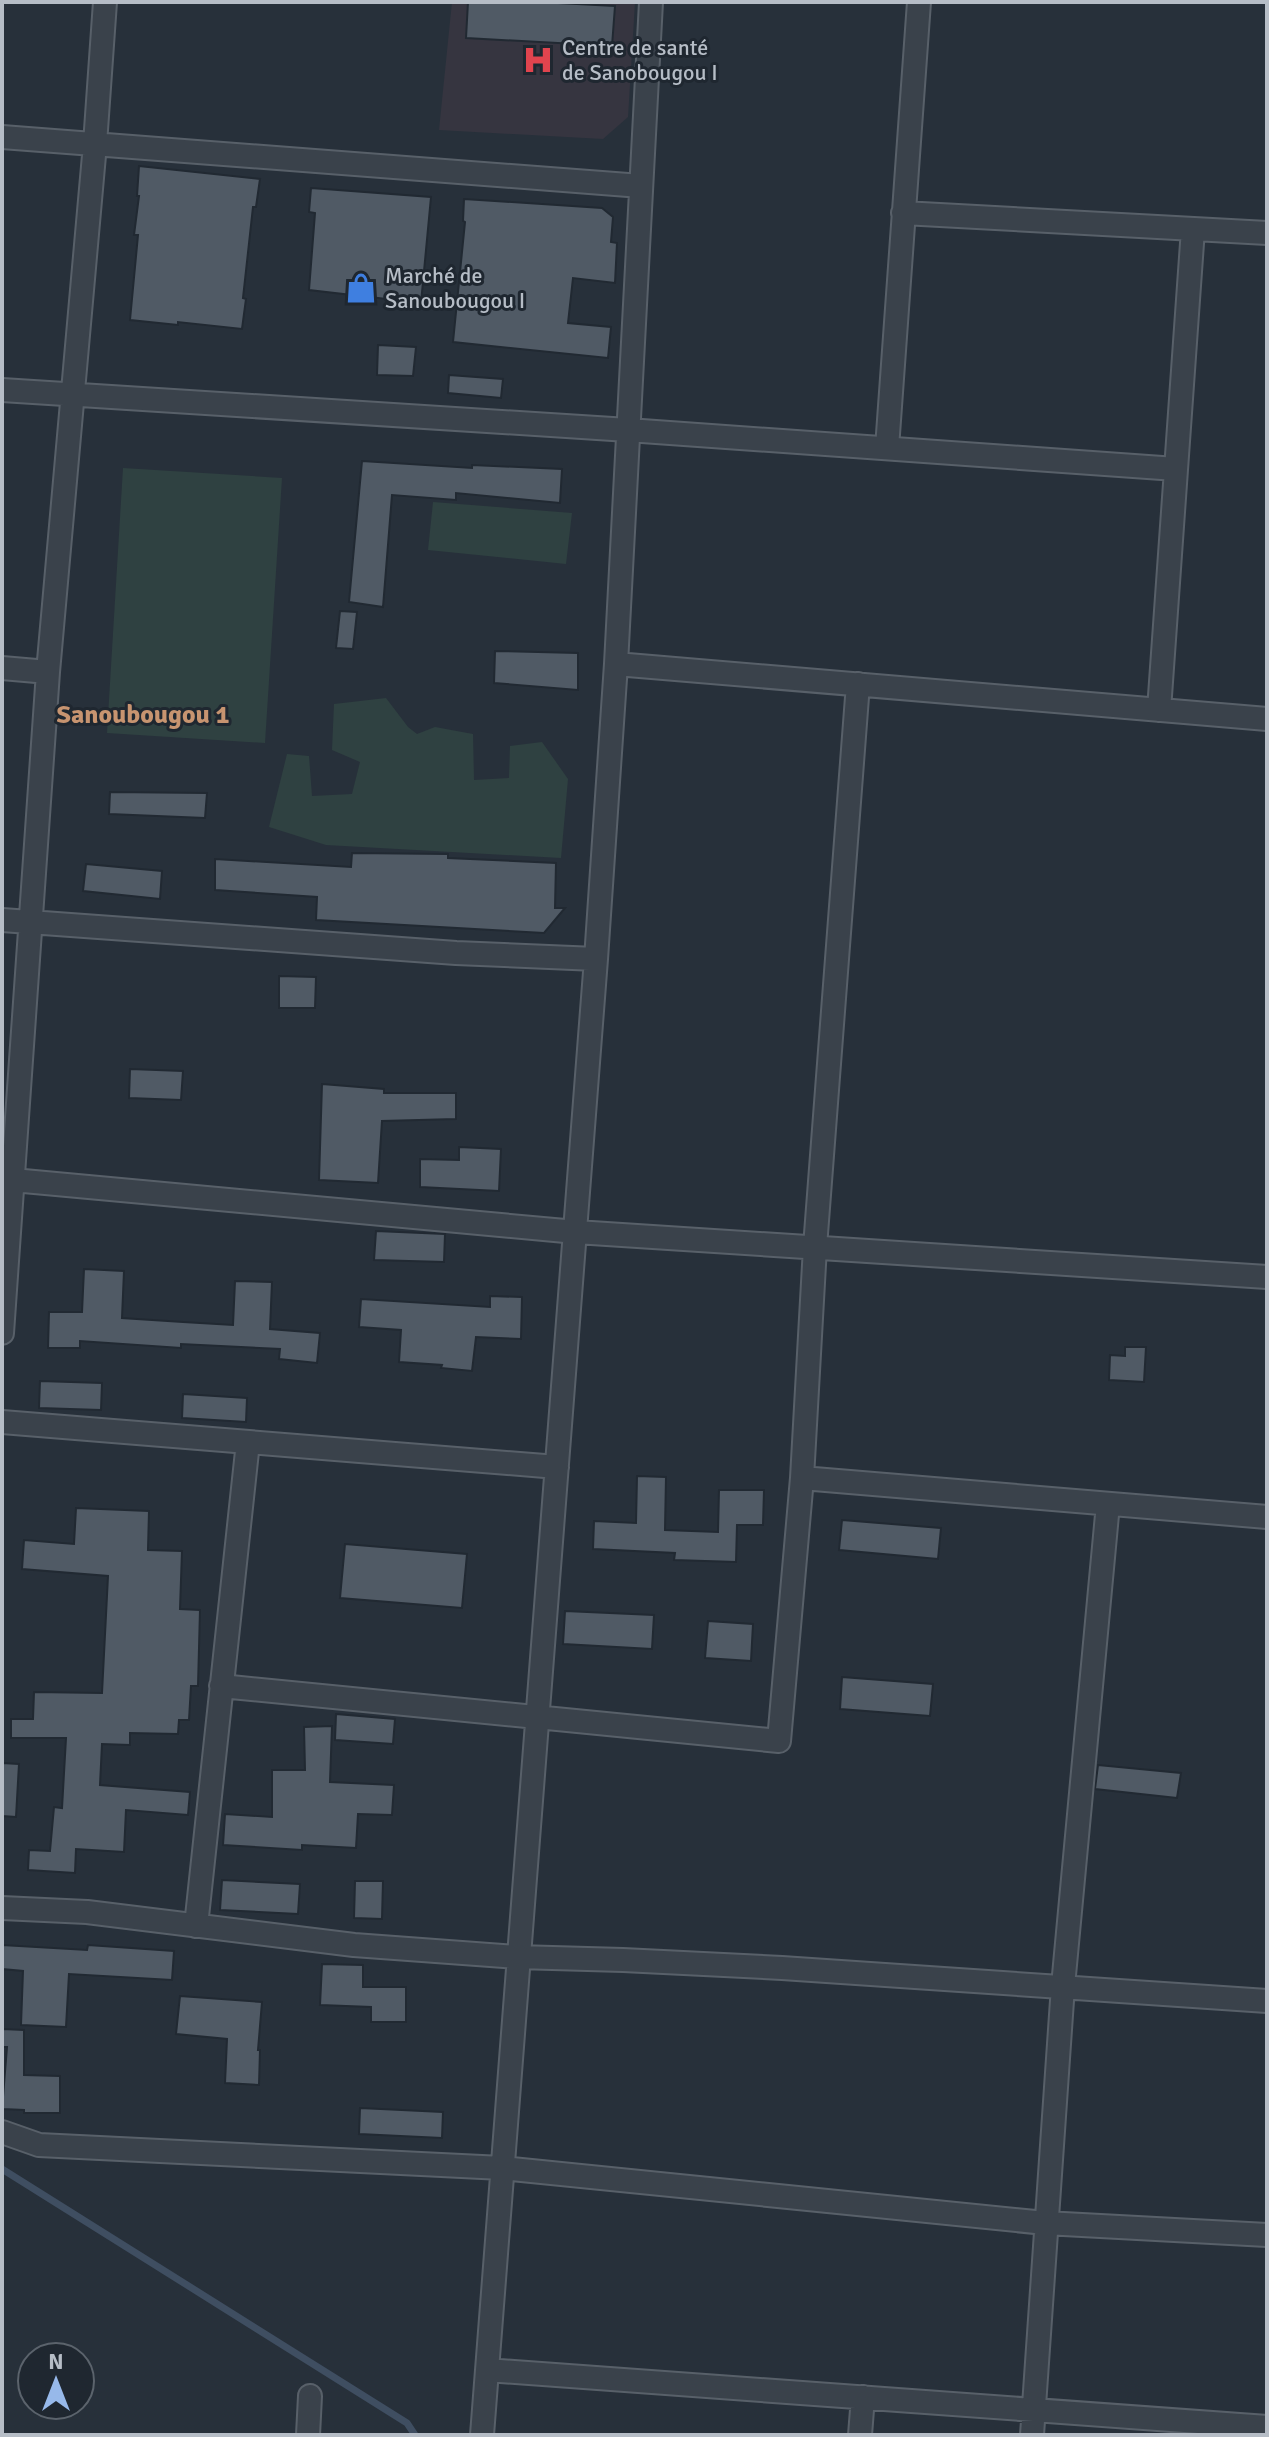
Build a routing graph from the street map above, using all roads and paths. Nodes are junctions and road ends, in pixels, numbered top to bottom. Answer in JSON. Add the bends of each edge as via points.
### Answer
{"nodes":[{"id":1,"x":105,"y":2,"type":"edge"},
{"id":2,"x":651,"y":2,"type":"edge"},
{"id":3,"x":919,"y":2,"type":"edge"},
{"id":4,"x":2,"y":137,"type":"edge"},
{"id":5,"x":95,"y":144,"type":"junction"},
{"id":6,"x":641,"y":186,"type":"junction"},
{"id":7,"x":903,"y":213,"type":"junction"},
{"id":8,"x":1193,"y":229,"type":"junction"},
{"id":9,"x":1267,"y":233,"type":"edge"},
{"id":10,"x":2,"y":390,"type":"edge"},
{"id":11,"x":72,"y":395,"type":"junction"},
{"id":12,"x":628,"y":430,"type":"junction"},
{"id":13,"x":887,"y":448,"type":"junction"},
{"id":14,"x":1176,"y":469,"type":"junction"},
{"id":15,"x":616,"y":664,"type":"junction"},
{"id":16,"x":2,"y":668,"type":"edge"},
{"id":17,"x":48,"y":672,"type":"junction"},
{"id":18,"x":858,"y":684,"type":"junction"},
{"id":19,"x":1159,"y":710,"type":"junction"},
{"id":20,"x":1267,"y":719,"type":"edge"},
{"id":21,"x":2,"y":920,"type":"edge"},
{"id":22,"x":32,"y":922,"type":"junction"},
{"id":23,"x":596,"y":959,"type":"junction"},
{"id":24,"x":7,"y":1179,"type":"edge"},
{"id":25,"x":576,"y":1232,"type":"junction"},
{"id":26,"x":815,"y":1247,"type":"junction"},
{"id":27,"x":1267,"y":1277,"type":"edge"},
{"id":28,"x":2,"y":1333,"type":"edge"},
{"id":29,"x":2,"y":1422,"type":"edge"},
{"id":30,"x":248,"y":1442,"type":"junction"},
{"id":31,"x":557,"y":1467,"type":"junction"},
{"id":32,"x":802,"y":1478,"type":"junction"},
{"id":33,"x":1108,"y":1504,"type":"junction"},
{"id":34,"x":1267,"y":1517,"type":"edge"},
{"id":35,"x":221,"y":1686,"type":"junction"},
{"id":36,"x":539,"y":1717,"type":"junction"},
{"id":37,"x":2,"y":1908,"type":"edge"},
{"id":38,"x":196,"y":1926,"type":"junction"},
{"id":39,"x":517,"y":1957,"type":"junction"},
{"id":40,"x":1063,"y":1986,"type":"junction"},
{"id":41,"x":1267,"y":2001,"type":"edge"},
{"id":42,"x":2,"y":2132,"type":"edge"},
{"id":43,"x":502,"y":2168,"type":"junction"},
{"id":44,"x":1045,"y":2223,"type":"junction"},
{"id":45,"x":1267,"y":2235,"type":"edge"},
{"id":46,"x":487,"y":2370,"type":"junction"},
{"id":47,"x":310,"y":2396,"type":"dead end"},
{"id":48,"x":863,"y":2397,"type":"junction"},
{"id":49,"x":1033,"y":2410,"type":"junction"},
{"id":50,"x":1267,"y":2427,"type":"edge"},
{"id":51,"x":308,"y":2435,"type":"edge"},
{"id":52,"x":482,"y":2435,"type":"edge"},
{"id":53,"x":860,"y":2435,"type":"edge"},
{"id":54,"x":1032,"y":2435,"type":"edge"}],
"edges":[{"from":1,"to":5,"type":"street"},
{"from":2,"to":6,"type":"street"},
{"from":3,"to":7,"type":"street"},
{"from":4,"to":5,"type":"street"},
{"from":5,"to":6,"type":"street"},
{"from":5,"to":11,"type":"street"},
{"from":6,"to":12,"type":"street"},
{"from":7,"to":8,"type":"street"},
{"from":7,"to":13,"type":"street"},
{"from":8,"to":9,"type":"street"},
{"from":8,"to":14,"type":"street"},
{"from":10,"to":11,"type":"street"},
{"from":11,"to":12,"type":"street"},
{"from":11,"to":17,"type":"street"},
{"from":12,"to":13,"type":"street"},
{"from":12,"to":15,"type":"street"},
{"from":13,"to":14,"type":"street"},
{"from":14,"to":19,"type":"street"},
{"from":15,"to":18,"type":"street"},
{"from":15,"to":23,"type":"street"},
{"from":16,"to":17,"type":"street"},
{"from":17,"to":22,"type":"street"},
{"from":18,"to":19,"type":"street"},
{"from":18,"to":26,"type":"street"},
{"from":19,"to":20,"type":"street"},
{"from":21,"to":22,"type":"street"},
{"from":22,"to":23,"type":"street"},
{"from":22,"to":24,"type":"street"},
{"from":23,"to":25,"type":"street"},
{"from":24,"to":25,"type":"street"},
{"from":24,"to":28,"type":"street"},
{"from":25,"to":26,"type":"street"},
{"from":25,"to":31,"type":"street"},
{"from":26,"to":27,"type":"street"},
{"from":26,"to":32,"type":"street"},
{"from":29,"to":30,"type":"street"},
{"from":30,"to":31,"type":"street"},
{"from":30,"to":35,"type":"street"},
{"from":31,"to":36,"type":"street"},
{"from":32,"to":33,"type":"street"},
{"from":32,"to":36,"type":"street","via":[[779,1741]]},
{"from":33,"to":34,"type":"street"},
{"from":33,"to":40,"type":"street"},
{"from":35,"to":36,"type":"street"},
{"from":35,"to":38,"type":"street"},
{"from":36,"to":39,"type":"street"},
{"from":37,"to":38,"type":"street"},
{"from":38,"to":39,"type":"street"},
{"from":39,"to":40,"type":"street"},
{"from":39,"to":43,"type":"street"},
{"from":40,"to":41,"type":"street"},
{"from":40,"to":44,"type":"street"},
{"from":42,"to":43,"type":"street","via":[[39,2145]]},
{"from":43,"to":44,"type":"street"},
{"from":43,"to":46,"type":"street"},
{"from":44,"to":45,"type":"street"},
{"from":44,"to":49,"type":"street"},
{"from":46,"to":48,"type":"street"},
{"from":46,"to":52,"type":"street"},
{"from":47,"to":51,"type":"street"},
{"from":48,"to":49,"type":"street"},
{"from":48,"to":53,"type":"street"},
{"from":49,"to":50,"type":"street"},
{"from":49,"to":54,"type":"street"}]}
